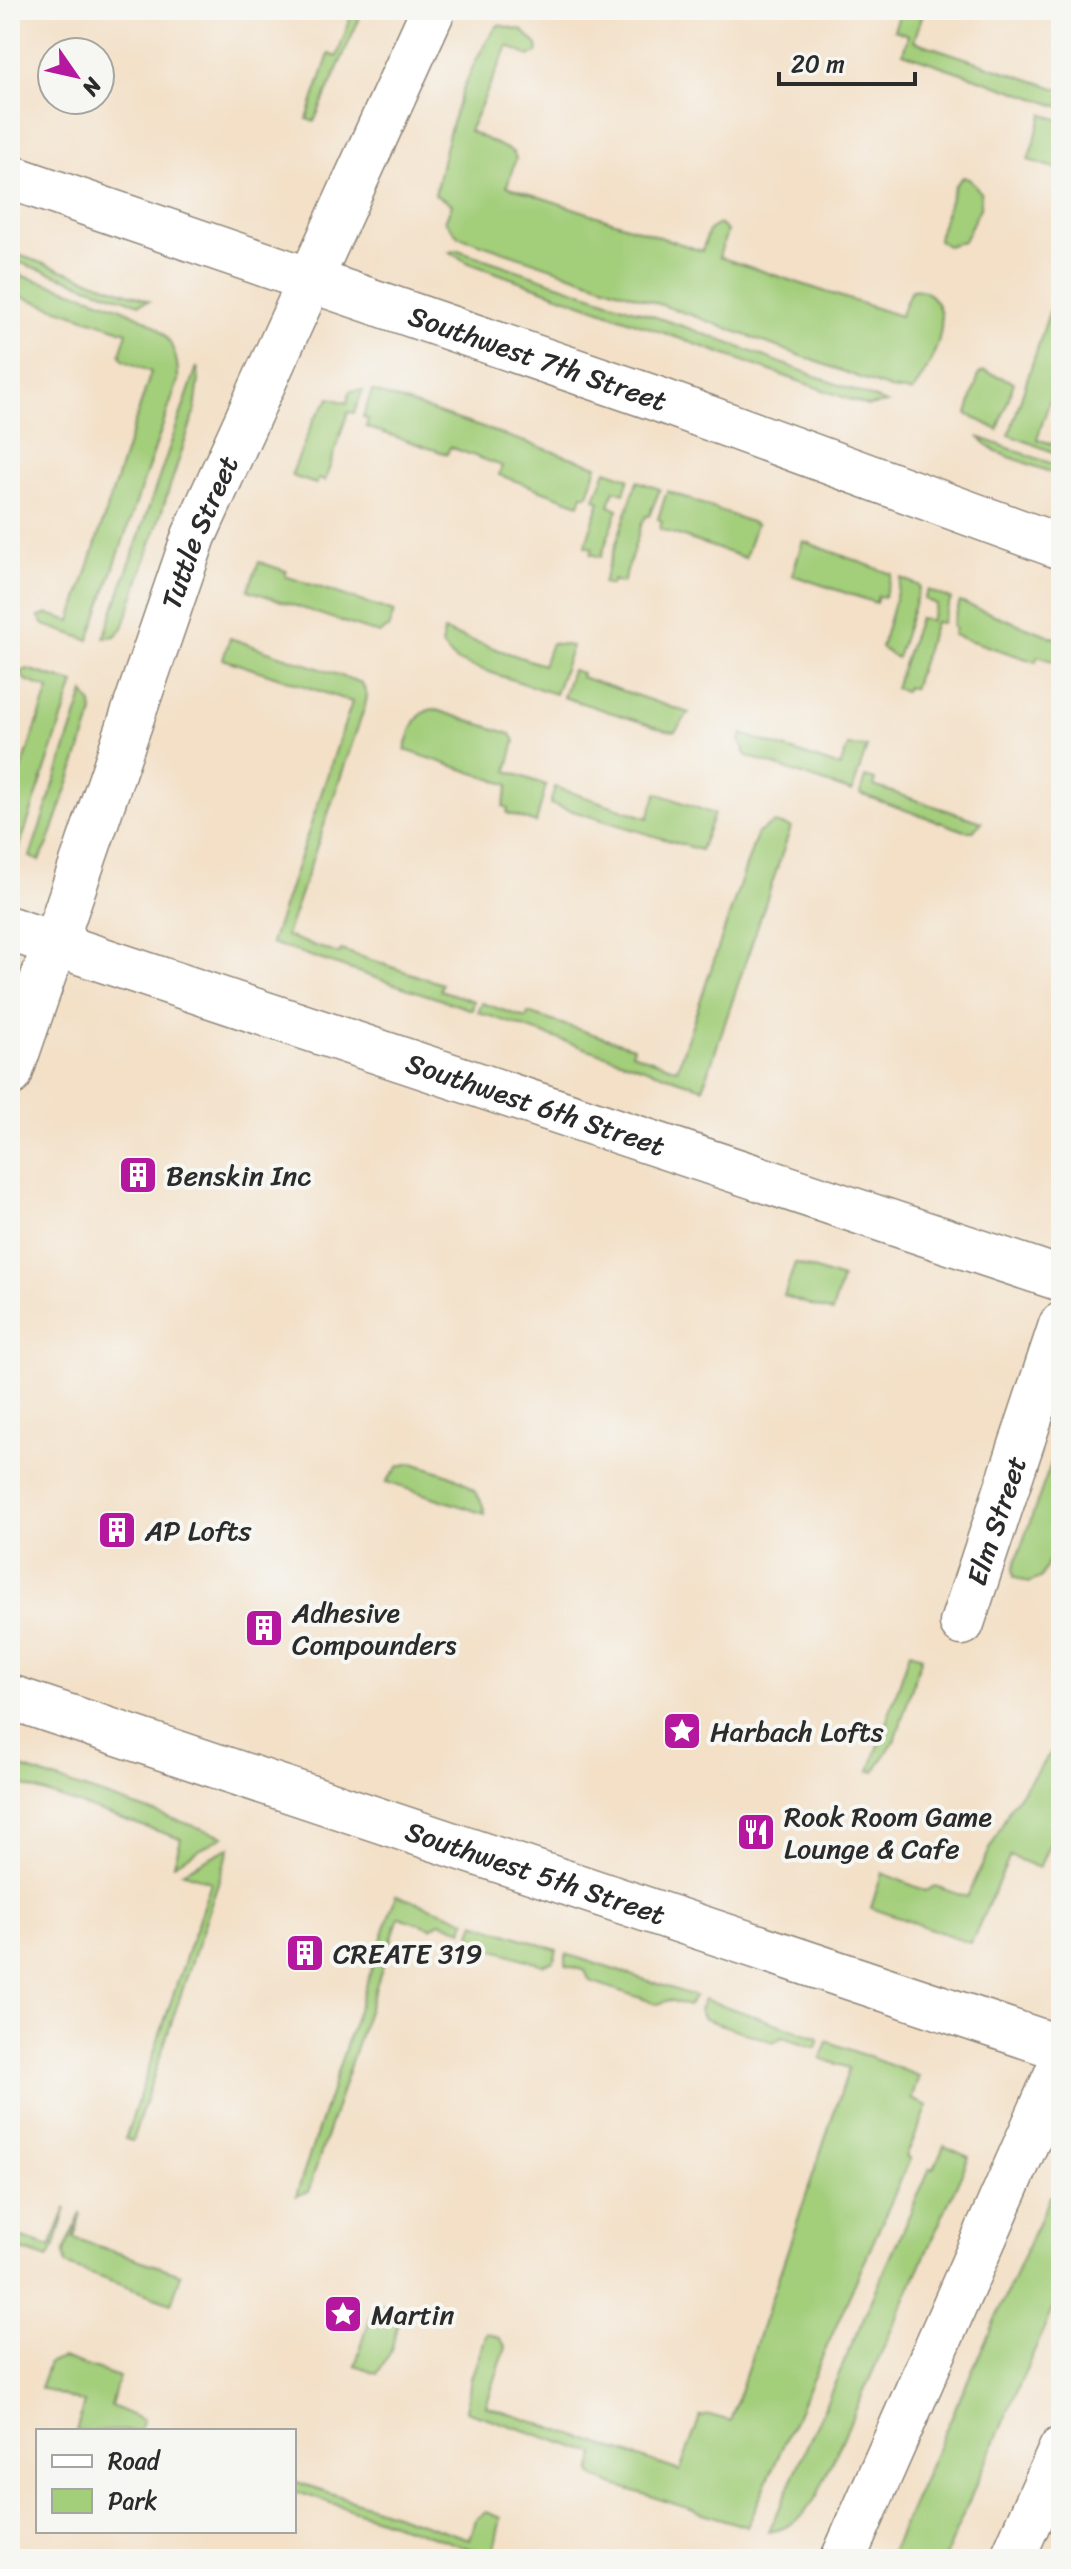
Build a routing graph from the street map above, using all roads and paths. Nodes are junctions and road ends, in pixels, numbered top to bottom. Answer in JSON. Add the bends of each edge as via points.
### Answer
{"nodes":[{"id":1,"x":433,"y":10,"type":"edge"},
{"id":2,"x":10,"y":177,"type":"edge"},
{"id":3,"x":310,"y":281,"type":"junction"},
{"id":4,"x":1061,"y":547,"type":"edge"},
{"id":5,"x":10,"y":929,"type":"edge"},
{"id":6,"x":54,"y":943,"type":"junction"},
{"id":7,"x":10,"y":1074,"type":"edge"},
{"id":8,"x":1061,"y":1279,"type":"edge"},
{"id":9,"x":1061,"y":1325,"type":"edge"},
{"id":10,"x":962,"y":1623,"type":"dead end"},
{"id":11,"x":10,"y":1697,"type":"edge"},
{"id":12,"x":1061,"y":2048,"type":"edge"},
{"id":13,"x":1061,"y":2064,"type":"edge"},
{"id":14,"x":1061,"y":2449,"type":"edge"},
{"id":15,"x":843,"y":2559,"type":"edge"},
{"id":16,"x":1012,"y":2559,"type":"edge"}],
"edges":[{"from":1,"to":3,"type":"street","name":"Tuttle Street"},
{"from":2,"to":3,"type":"street","name":"Southwest 7th Street"},
{"from":3,"to":4,"type":"street","name":"Southwest 7th Street","via":[[788,446]]},
{"from":3,"to":6,"type":"street","name":"Tuttle Street","via":[[216,482],[173,591]]},
{"from":5,"to":6,"type":"street","name":"Southwest 6th Street"},
{"from":6,"to":7,"type":"street","name":"Tuttle Street"},
{"from":6,"to":8,"type":"street","name":"Southwest 6th Street"},
{"from":9,"to":10,"type":"street","name":"Elm Street"},
{"from":11,"to":12,"type":"street","name":"Southwest 5th Street"},
{"from":13,"to":15,"type":"street"},
{"from":14,"to":16,"type":"street"}]}
